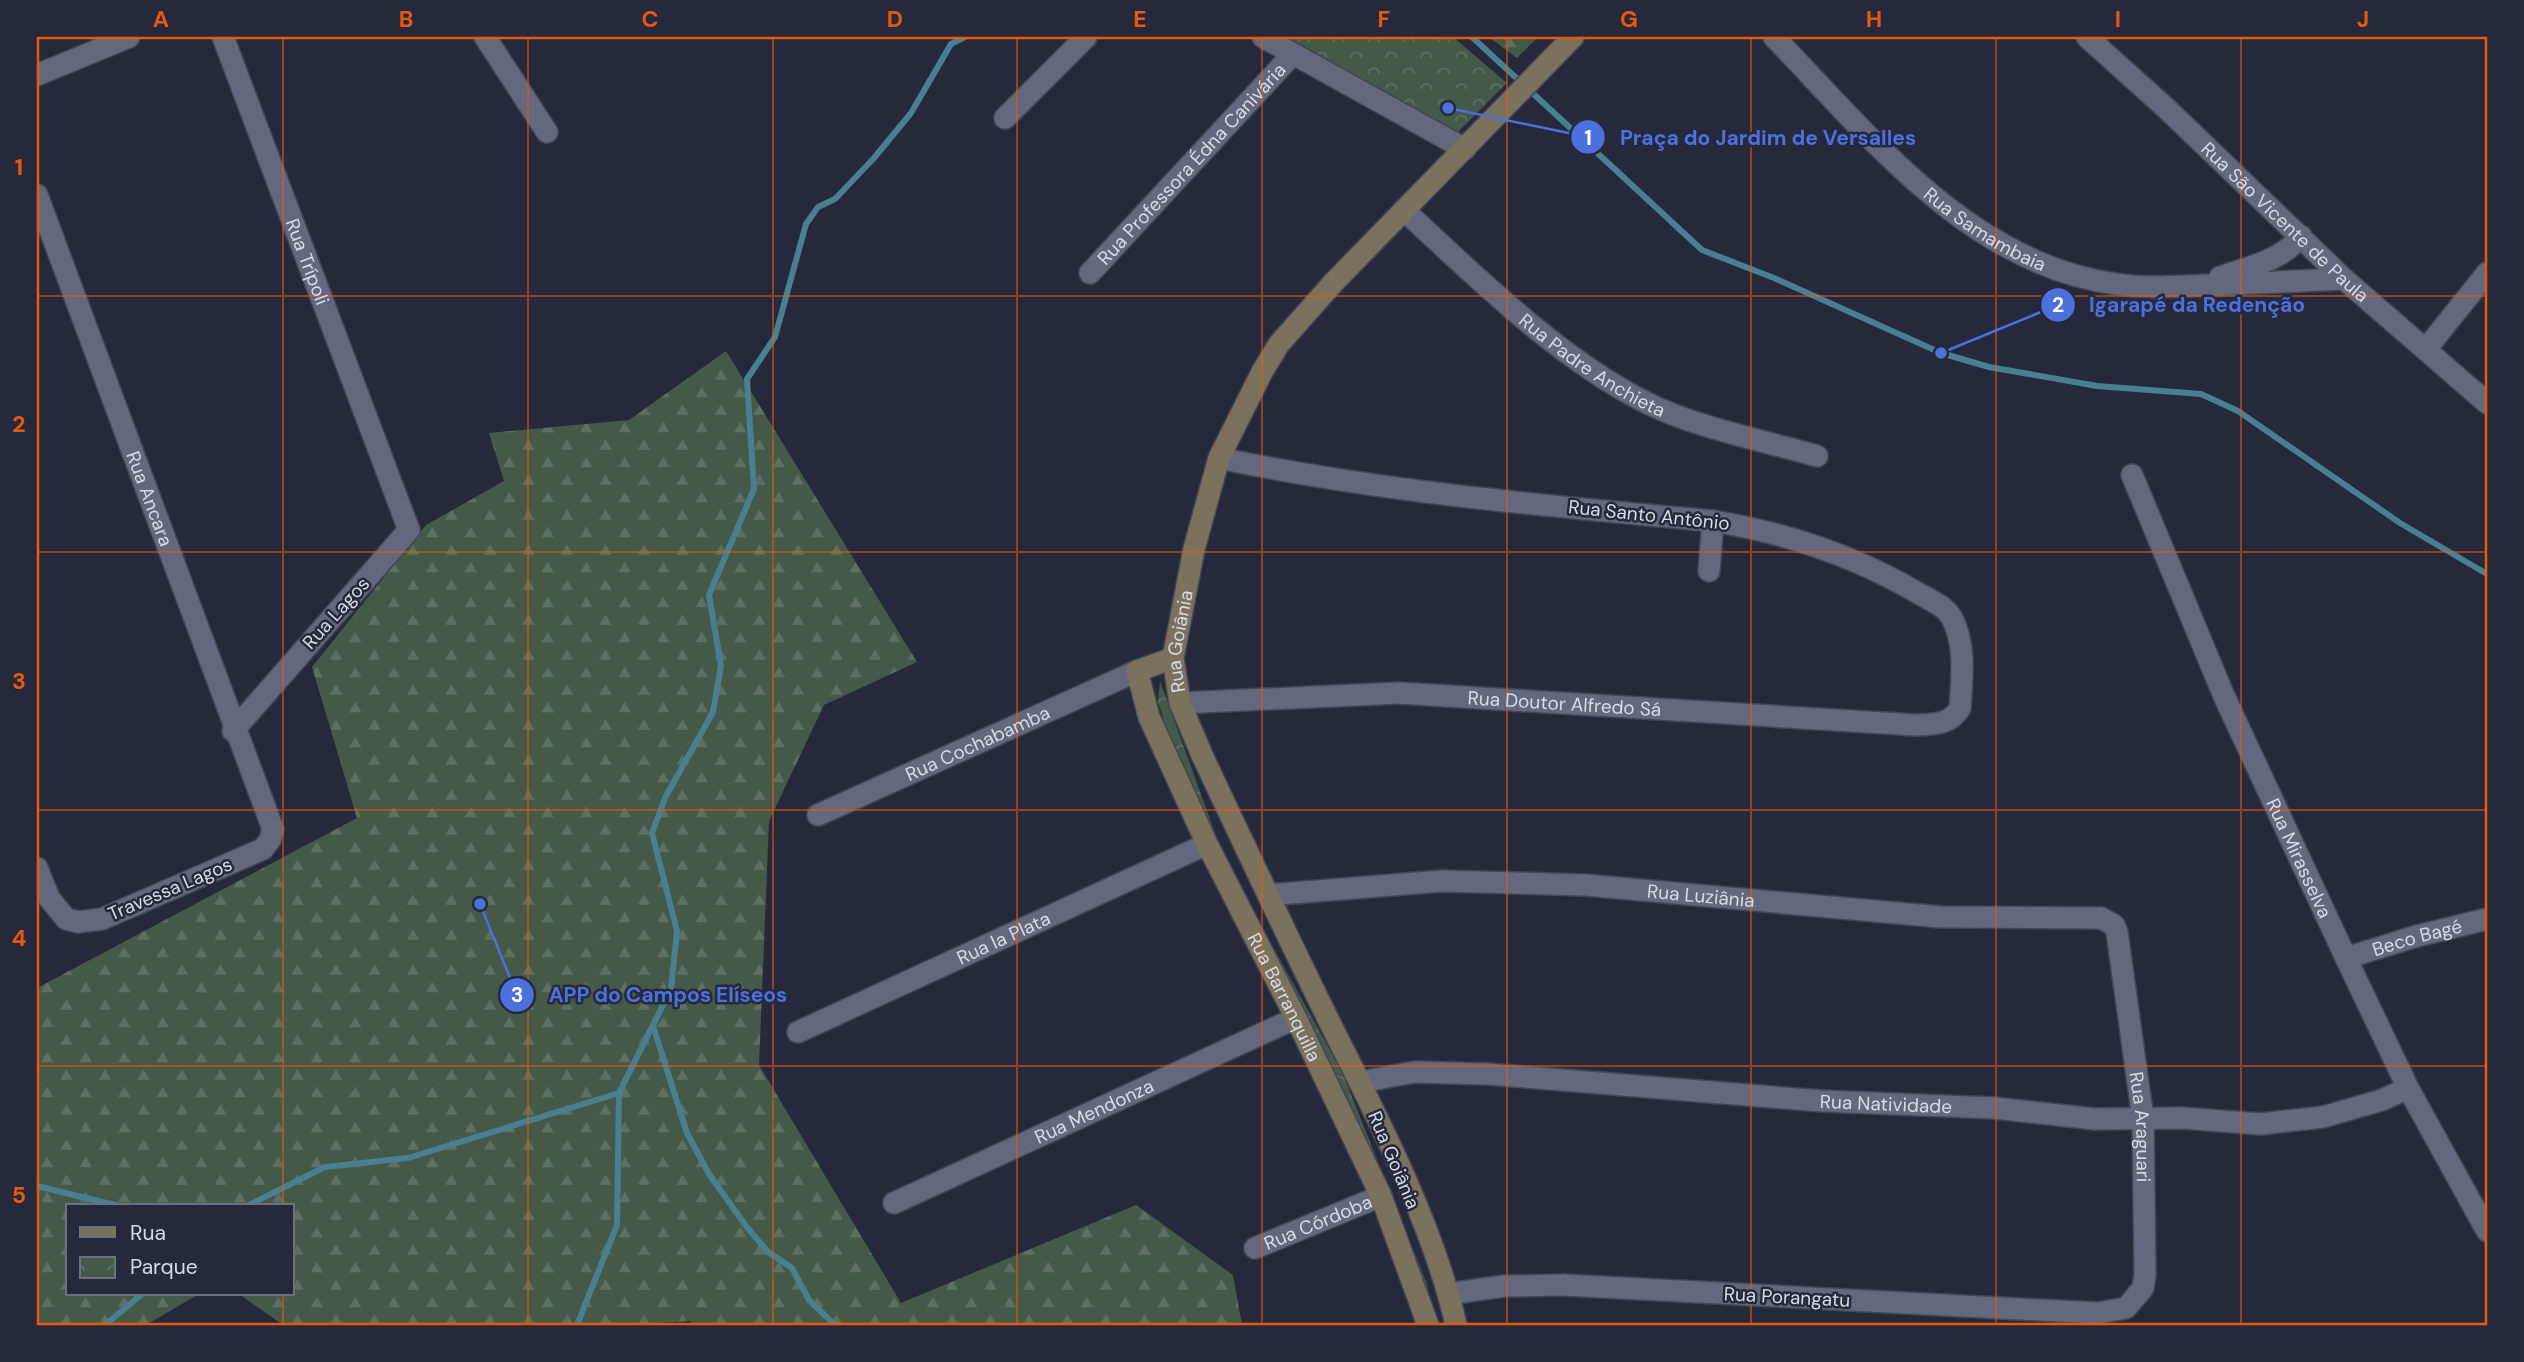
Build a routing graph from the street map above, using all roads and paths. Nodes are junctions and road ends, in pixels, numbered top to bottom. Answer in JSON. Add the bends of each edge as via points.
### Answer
{"nodes":[{"id":1,"x":129,"y":37,"type":"edge"},
{"id":2,"x":223,"y":37,"type":"edge"},
{"id":3,"x":485,"y":37,"type":"edge"},
{"id":4,"x":1086,"y":37,"type":"edge"},
{"id":5,"x":1264,"y":37,"type":"edge"},
{"id":6,"x":1573,"y":37,"type":"edge"},
{"id":7,"x":1774,"y":37,"type":"edge"},
{"id":8,"x":2087,"y":37,"type":"edge"},
{"id":9,"x":1292,"y":55,"type":"junction"},
{"id":10,"x":37,"y":75,"type":"edge"},
{"id":11,"x":1005,"y":118,"type":"dead end"},
{"id":12,"x":547,"y":132,"type":"dead end"},
{"id":13,"x":1465,"y":149,"type":"junction"},
{"id":14,"x":37,"y":195,"type":"edge"},
{"id":15,"x":1404,"y":210,"type":"junction"},
{"id":16,"x":2301,"y":236,"type":"junction"},
{"id":17,"x":1090,"y":273,"type":"dead end"},
{"id":18,"x":2487,"y":273,"type":"edge"},
{"id":19,"x":2344,"y":279,"type":"junction"},
{"id":20,"x":2199,"y":285,"type":"junction"},
{"id":21,"x":2426,"y":349,"type":"junction"},
{"id":22,"x":2487,"y":403,"type":"edge"},
{"id":23,"x":1817,"y":456,"type":"dead end"},
{"id":24,"x":1219,"y":458,"type":"junction"},
{"id":25,"x":2132,"y":475,"type":"dead end"},
{"id":26,"x":393,"y":487,"type":"joint"},
{"id":27,"x":1713,"y":521,"type":"junction"},
{"id":28,"x":1709,"y":571,"type":"dead end"},
{"id":29,"x":1172,"y":658,"type":"junction"},
{"id":30,"x":1137,"y":671,"type":"junction"},
{"id":31,"x":1180,"y":703,"type":"junction"},
{"id":32,"x":1949,"y":720,"type":"joint"},
{"id":33,"x":233,"y":731,"type":"junction"},
{"id":34,"x":264,"y":803,"type":"joint"},
{"id":35,"x":818,"y":815,"type":"dead end"},
{"id":36,"x":1207,"y":844,"type":"junction"},
{"id":37,"x":41,"y":877,"type":"edge"},
{"id":38,"x":1268,"y":895,"type":"junction"},
{"id":39,"x":2487,"y":919,"type":"edge"},
{"id":40,"x":2120,"y":941,"type":"joint"},
{"id":41,"x":2346,"y":958,"type":"junction"},
{"id":42,"x":1296,"y":1018,"type":"junction"},
{"id":43,"x":798,"y":1032,"type":"dead end"},
{"id":44,"x":1360,"y":1082,"type":"junction"},
{"id":45,"x":2408,"y":1088,"type":"junction"},
{"id":46,"x":2143,"y":1119,"type":"junction"},
{"id":47,"x":1381,"y":1196,"type":"junction"},
{"id":48,"x":894,"y":1203,"type":"dead end"},
{"id":49,"x":2487,"y":1231,"type":"edge"},
{"id":50,"x":1255,"y":1248,"type":"dead end"},
{"id":51,"x":2126,"y":1308,"type":"joint"},
{"id":52,"x":1452,"y":1310,"type":"edge"},
{"id":53,"x":1427,"y":1323,"type":"edge"}],
"edges":[{"from":1,"to":10,"type":"street"},
{"from":2,"to":26,"type":"street","name":"Rua Trípoli"},
{"from":3,"to":12,"type":"street"},
{"from":4,"to":11,"type":"street"},
{"from":5,"to":9,"type":"street"},
{"from":6,"to":13,"type":"street","name":"Rua Goiânia"},
{"from":7,"to":20,"type":"street","name":"Rua Samambaia","via":[[1910,175],[1974,228],[2045,264],[2092,279],[2136,286]]},
{"from":8,"to":16,"type":"street","name":"Rua São Vicente de Paula"},
{"from":9,"to":13,"type":"street"},
{"from":9,"to":17,"type":"street","name":"Rua Professora Édna Canivária"},
{"from":13,"to":15,"type":"street","name":"Rua Goiânia"},
{"from":14,"to":33,"type":"street","name":"Rua Ancara"},
{"from":15,"to":23,"type":"street","name":"Rua Padre Anchieta","via":[[1521,316],[1635,396],[1678,415]]},
{"from":15,"to":24,"type":"street","name":"Rua Goiânia","via":[[1271,355]]},
{"from":16,"to":19,"type":"street","name":"Rua São Vicente de Paula"},
{"from":16,"to":20,"type":"street","via":[[2273,259]]},
{"from":18,"to":21,"type":"street"},
{"from":19,"to":20,"type":"street","name":"Rua Samambaia"},
{"from":19,"to":21,"type":"street","name":"Rua São Vicente de Paula"},
{"from":21,"to":22,"type":"street","name":"Rua São Vicente de Paula"},
{"from":24,"to":27,"type":"street","name":"Rua Santo Antônio","via":[[1366,485]]},
{"from":24,"to":29,"type":"street","name":"Rua Goiânia","via":[[1194,549]]},
{"from":25,"to":41,"type":"street","name":"Rua Mirasselva","via":[[2224,696]]},
{"from":26,"to":33,"type":"street","name":"Rua Lagos","via":[[407,521],[407,535]]},
{"from":27,"to":28,"type":"street"},
{"from":27,"to":32,"type":"street","name":"Rua Santo Antônio","via":[[1808,542],[1863,563],[1944,608],[1957,630],[1962,657],[1960,708]]},
{"from":29,"to":30,"type":"street"},
{"from":29,"to":31,"type":"street","name":"Rua Goiânia"},
{"from":30,"to":35,"type":"street","name":"Rua Cochabamba"},
{"from":30,"to":36,"type":"street","name":"Rua Barranquilla","via":[[1149,717]]},
{"from":31,"to":32,"type":"street","name":"Rua Doutor Alfredo Sá","via":[[1399,693],[1916,725]]},
{"from":31,"to":38,"type":"street","name":"Rua Goiânia"},
{"from":33,"to":34,"type":"street","name":"Rua Ancara"},
{"from":34,"to":37,"type":"street","name":"Travessa Lagos","via":[[272,829],[263,849],[102,919],[66,919],[57,911]]},
{"from":36,"to":42,"type":"street","name":"Rua Barranquilla"},
{"from":36,"to":43,"type":"street","name":"Rua la Plata"},
{"from":38,"to":40,"type":"street","name":"Rua Luziânia","via":[[1442,881],[1585,885],[1941,917],[2101,918],[2113,925]]},
{"from":38,"to":44,"type":"street","name":"Rua Goiânia"},
{"from":39,"to":41,"type":"street","name":"Beco Bagé"},
{"from":40,"to":46,"type":"street","name":"Rua Araguari"},
{"from":41,"to":45,"type":"street","name":"Rua Mirasselva"},
{"from":42,"to":47,"type":"street","name":"Rua Barranquilla"},
{"from":42,"to":48,"type":"street","name":"Rua Mendonza"},
{"from":44,"to":46,"type":"street","name":"Rua Natividade","via":[[1414,1072],[1488,1074],[1822,1101]]},
{"from":44,"to":52,"type":"street","name":"Rua Goiânia","via":[[1409,1190]]},
{"from":45,"to":46,"type":"street","name":"Rua Natividade","via":[[2351,1110],[2291,1122]]},
{"from":45,"to":49,"type":"street","name":"Rua Mirasselva"},
{"from":46,"to":51,"type":"street","name":"Rua Araguari","via":[[2145,1275],[2143,1288]]},
{"from":47,"to":50,"type":"street","name":"Rua Córdoba"},
{"from":47,"to":53,"type":"street","name":"Rua Barranquilla"},
{"from":51,"to":52,"type":"street","name":"Rua Porangatu","via":[[2097,1313],[1564,1285],[1504,1286]]},
{"from":52,"to":53,"type":"street"}]}
